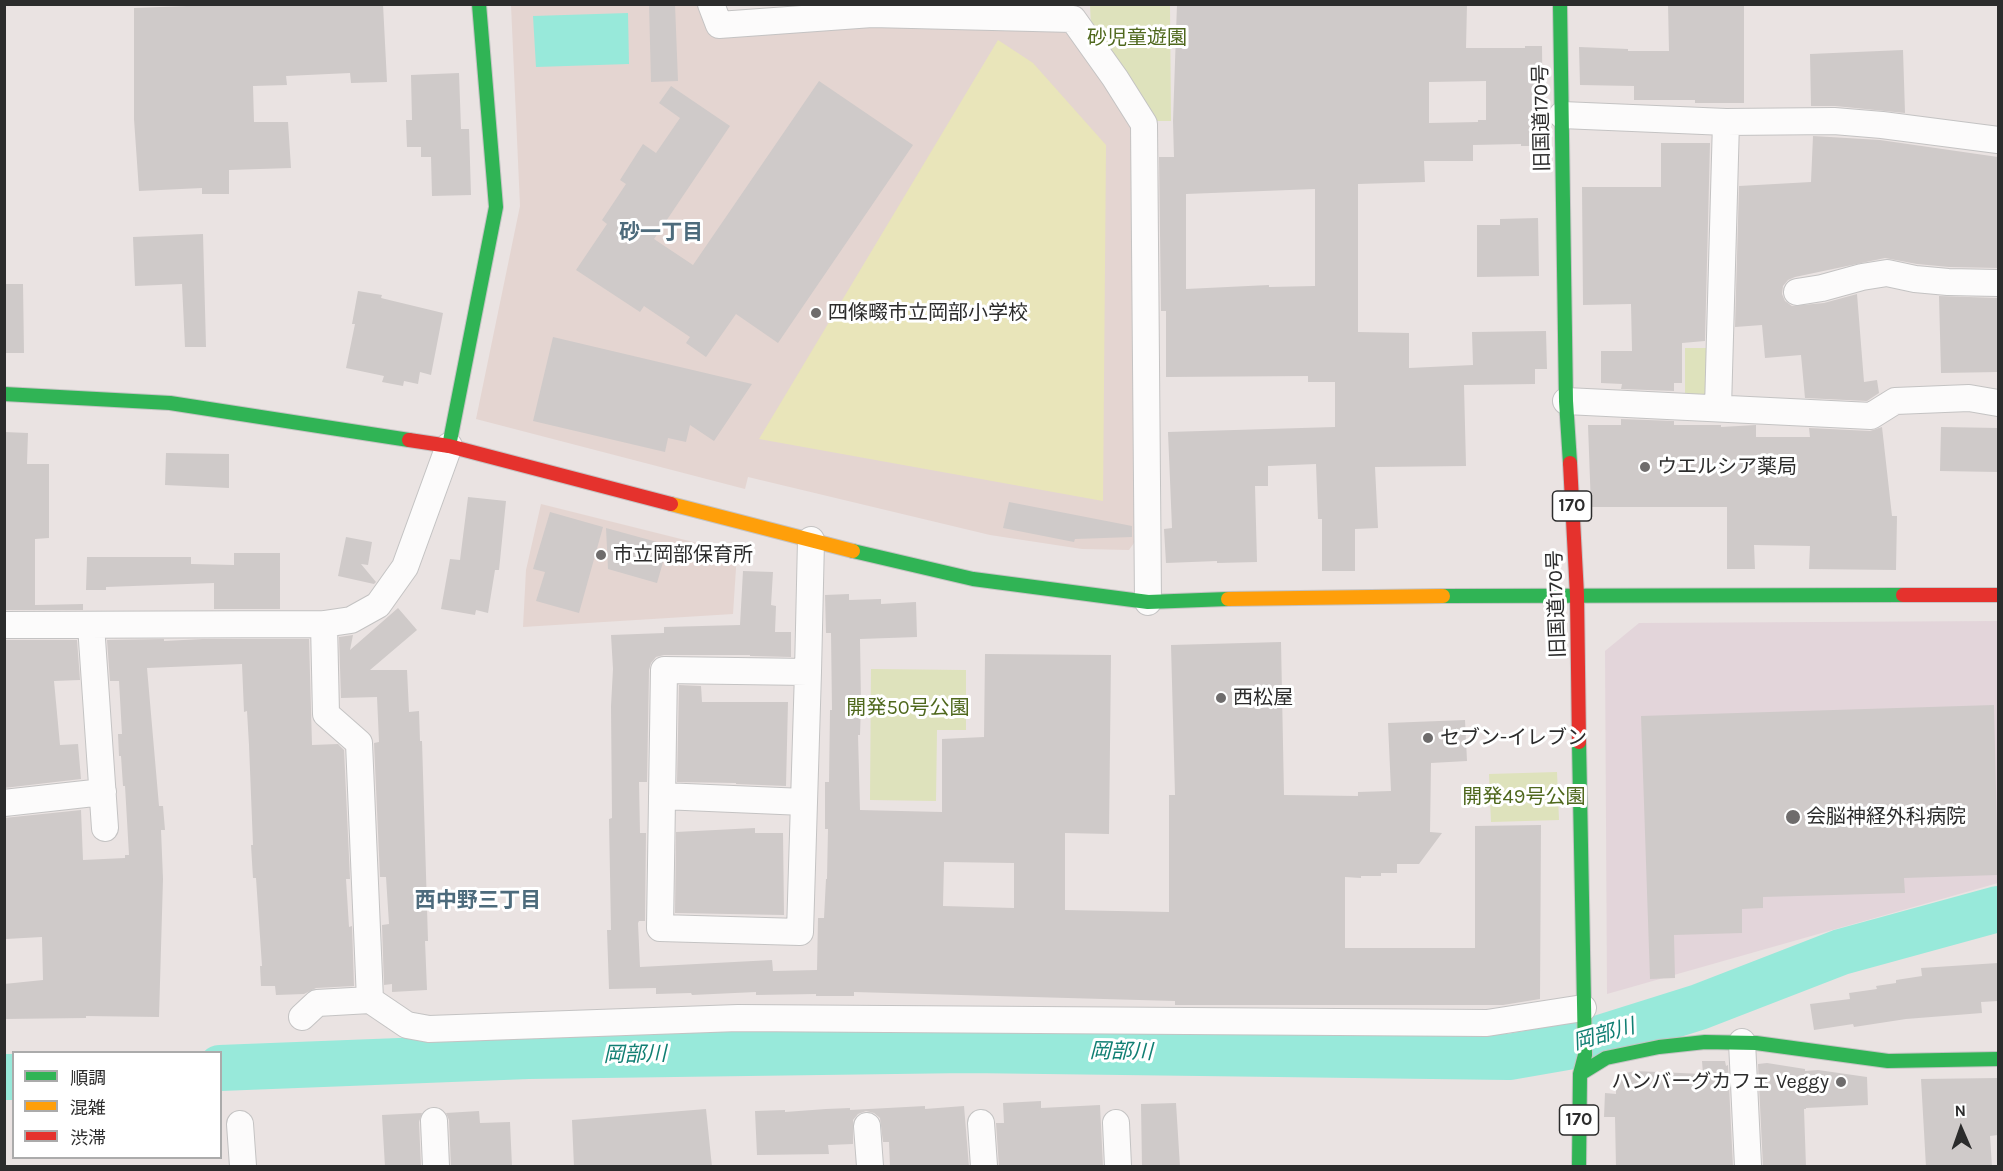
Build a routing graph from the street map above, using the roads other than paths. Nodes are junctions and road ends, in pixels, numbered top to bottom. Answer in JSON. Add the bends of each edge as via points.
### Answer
{"nodes":[{"id":1,"x":479,"y":4,"type":"edge"},
{"id":2,"x":711,"y":4,"type":"edge"},
{"id":3,"x":1560,"y":4,"type":"edge"},
{"id":4,"x":1562,"y":115,"type":"junction"},
{"id":5,"x":1726,"y":122,"type":"junction"},
{"id":6,"x":1998,"y":140,"type":"edge"},
{"id":7,"x":1998,"y":283,"type":"edge"},
{"id":8,"x":1797,"y":292,"type":"dead end"},
{"id":9,"x":4,"y":394,"type":"edge"},
{"id":10,"x":1566,"y":401,"type":"junction"},
{"id":11,"x":1998,"y":403,"type":"edge"},
{"id":12,"x":1718,"y":408,"type":"junction"},
{"id":13,"x":449,"y":446,"type":"junction"},
{"id":14,"x":811,"y":540,"type":"junction"},
{"id":15,"x":1578,"y":595,"type":"junction"},
{"id":16,"x":1998,"y":595,"type":"edge"},
{"id":17,"x":1148,"y":602,"type":"junction"},
{"id":18,"x":324,"y":624,"type":"junction"},
{"id":19,"x":4,"y":625,"type":"edge"},
{"id":20,"x":91,"y":625,"type":"junction"},
{"id":21,"x":808,"y":672,"type":"junction"},
{"id":22,"x":103,"y":792,"type":"junction"},
{"id":23,"x":662,"y":796,"type":"junction"},
{"id":24,"x":804,"y":802,"type":"junction"},
{"id":25,"x":4,"y":803,"type":"edge"},
{"id":26,"x":105,"y":828,"type":"dead end"},
{"id":27,"x":370,"y":1000,"type":"junction"},
{"id":28,"x":1583,"y":1008,"type":"junction"},
{"id":29,"x":302,"y":1017,"type":"dead end"},
{"id":30,"x":1742,"y":1042,"type":"junction"},
{"id":31,"x":1998,"y":1059,"type":"edge"},
{"id":32,"x":1580,"y":1074,"type":"junction"},
{"id":33,"x":434,"y":1121,"type":"dead end"},
{"id":34,"x":981,"y":1123,"type":"dead end"},
{"id":35,"x":1116,"y":1123,"type":"dead end"},
{"id":36,"x":240,"y":1124,"type":"dead end"},
{"id":37,"x":867,"y":1126,"type":"dead end"},
{"id":38,"x":243,"y":1167,"type":"edge"},
{"id":39,"x":436,"y":1167,"type":"edge"},
{"id":40,"x":870,"y":1167,"type":"edge"},
{"id":41,"x":984,"y":1167,"type":"edge"},
{"id":42,"x":1118,"y":1167,"type":"edge"},
{"id":43,"x":1579,"y":1167,"type":"edge"},
{"id":44,"x":1748,"y":1167,"type":"edge"}],
"edges":[{"from":1,"to":13,"type":"main road","via":[[496,207]]},
{"from":2,"to":17,"type":"street","via":[[719,25],[872,14],[1073,19],[1144,124]]},
{"from":3,"to":4,"type":"main road","name":"旧国道170号","number":"170"},
{"from":4,"to":5,"type":"street"},
{"from":4,"to":10,"type":"main road","name":"旧国道170号","number":"170"},
{"from":5,"to":6,"type":"street","via":[[1834,121]]},
{"from":5,"to":12,"type":"street"},
{"from":7,"to":8,"type":"street","via":[[1948,282],[1887,273]]},
{"from":9,"to":13,"type":"main road","via":[[170,403]]},
{"from":10,"to":12,"type":"street"},
{"from":10,"to":15,"type":"main road","name":"旧国道170号","number":"170"},
{"from":11,"to":12,"type":"street","via":[[1969,398],[1895,401],[1871,416]]},
{"from":13,"to":14,"type":"main road"},
{"from":13,"to":18,"type":"street","via":[[405,567],[378,605],[351,620]]},
{"from":14,"to":17,"type":"main road","via":[[973,579]]},
{"from":14,"to":21,"type":"street"},
{"from":15,"to":16,"type":"main road"},
{"from":15,"to":17,"type":"main road"},
{"from":15,"to":28,"type":"main road","name":"旧国道170号","number":"170"},
{"from":18,"to":20,"type":"street"},
{"from":18,"to":27,"type":"street","via":[[326,714],[359,742]]},
{"from":19,"to":20,"type":"street"},
{"from":20,"to":22,"type":"street"},
{"from":21,"to":23,"type":"street","via":[[664,670]]},
{"from":21,"to":24,"type":"street"},
{"from":22,"to":25,"type":"street"},
{"from":22,"to":26,"type":"street"},
{"from":23,"to":24,"type":"street"},
{"from":23,"to":24,"type":"street","via":[[660,928],[800,932]]},
{"from":27,"to":28,"type":"street","via":[[407,1024],[429,1029],[738,1018],[1487,1023]]},
{"from":27,"to":29,"type":"street","via":[[317,1003]]},
{"from":28,"to":32,"type":"main road","name":"旧国道170号","number":"170","via":[[1585,1055]]},
{"from":30,"to":31,"type":"main road","via":[[1887,1061]]},
{"from":30,"to":32,"type":"main road","via":[[1659,1047],[1606,1058]]},
{"from":30,"to":44,"type":"street"},
{"from":32,"to":43,"type":"main road","name":"旧国道170号","number":"170"},
{"from":33,"to":39,"type":"street"},
{"from":34,"to":41,"type":"street"},
{"from":35,"to":42,"type":"street"},
{"from":36,"to":38,"type":"street"},
{"from":37,"to":40,"type":"street"}]}
